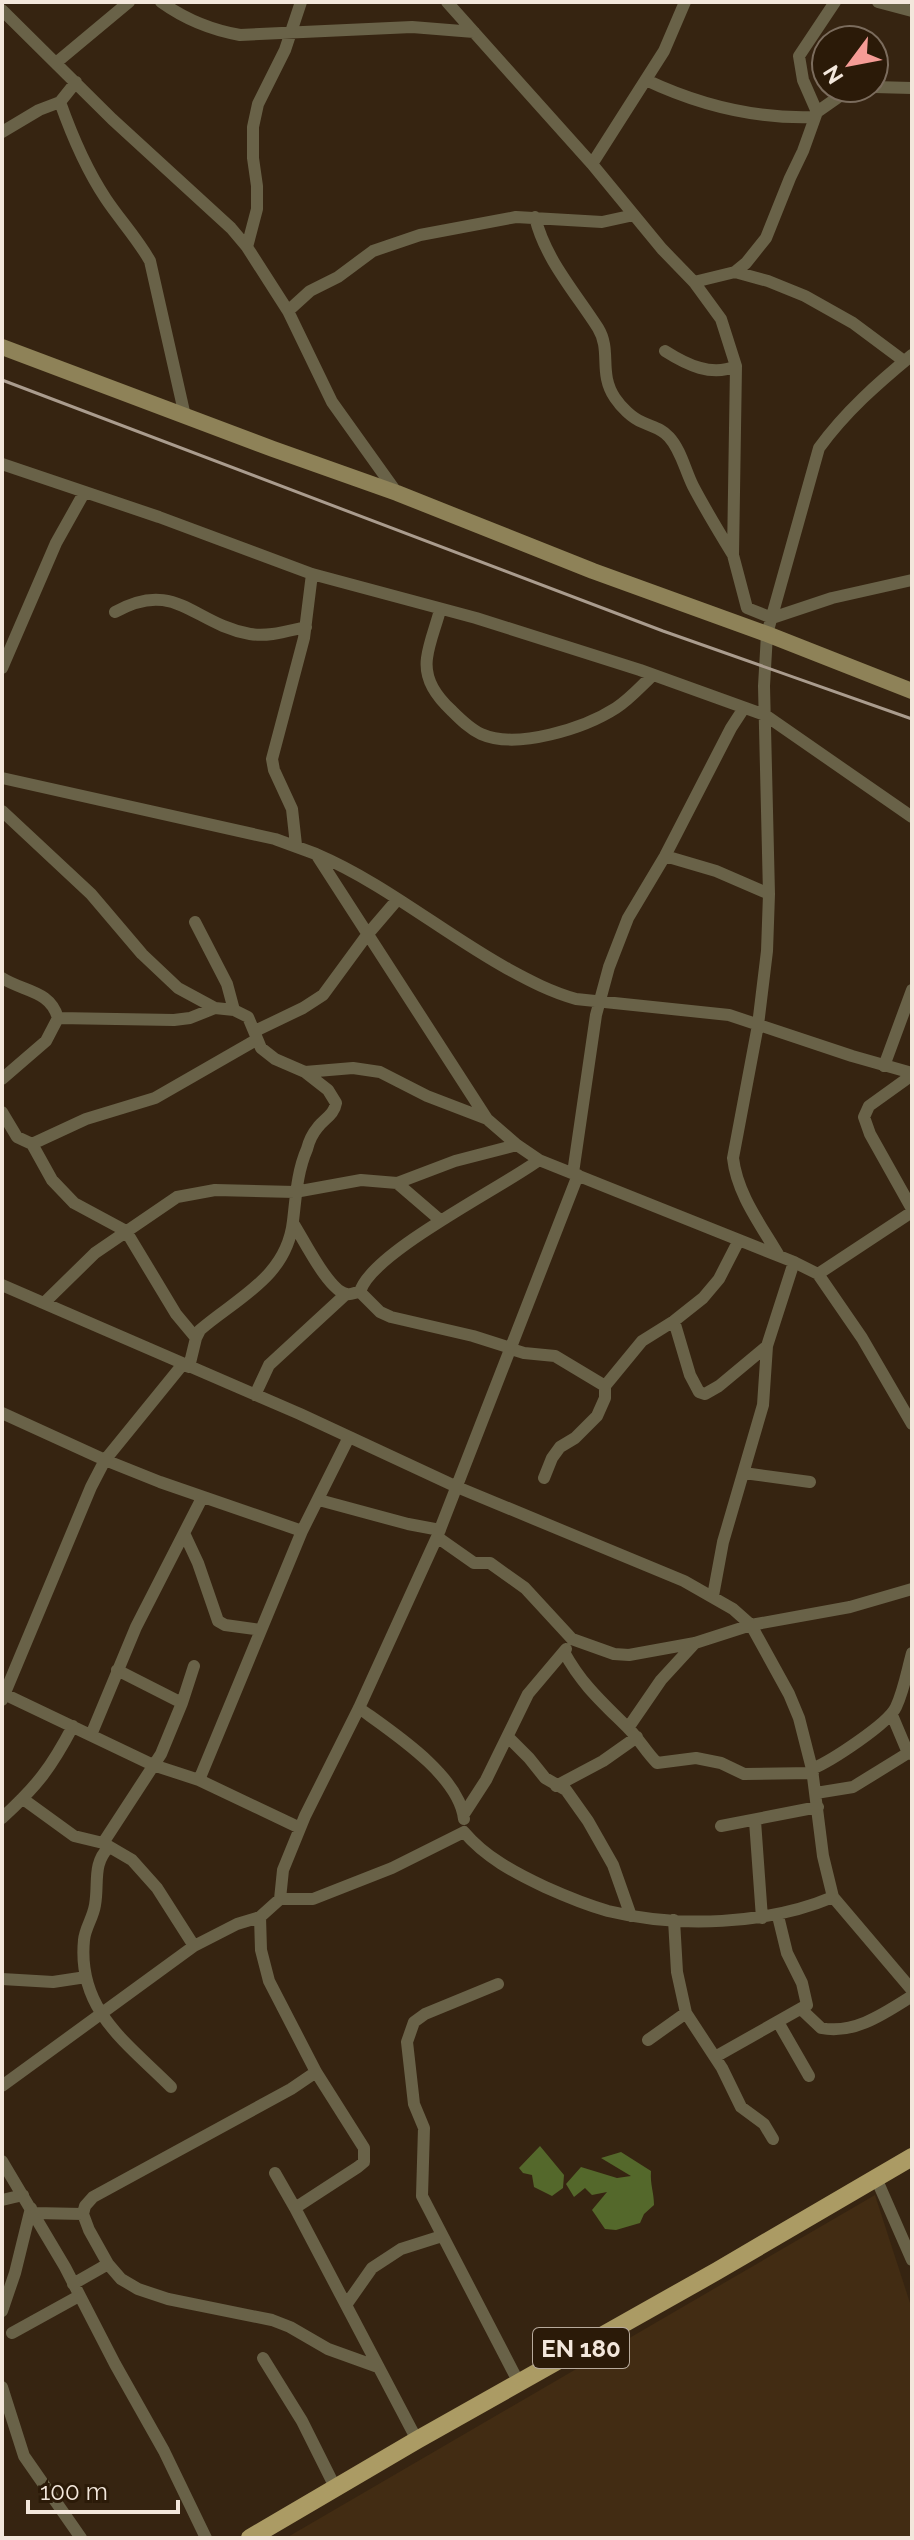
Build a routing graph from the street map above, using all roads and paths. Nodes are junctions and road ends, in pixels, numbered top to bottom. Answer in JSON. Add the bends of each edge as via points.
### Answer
{"nodes":[{"id":1,"x":129,"y":2,"type":"edge"},
{"id":2,"x":161,"y":2,"type":"edge"},
{"id":3,"x":301,"y":2,"type":"edge"},
{"id":4,"x":447,"y":2,"type":"edge"},
{"id":5,"x":685,"y":2,"type":"edge"},
{"id":6,"x":835,"y":2,"type":"edge"},
{"id":7,"x":878,"y":2,"type":"edge"},
{"id":8,"x":2,"y":10,"type":"edge"},
{"id":9,"x":912,"y":11,"type":"edge"},
{"id":10,"x":474,"y":32,"type":"junction"},
{"id":11,"x":291,"y":33,"type":"junction"},
{"id":12,"x":57,"y":62,"type":"junction"},
{"id":13,"x":646,"y":80,"type":"junction"},
{"id":14,"x":76,"y":82,"type":"junction"},
{"id":15,"x":890,"y":88,"type":"edge"},
{"id":16,"x":912,"y":88,"type":"edge"},
{"id":17,"x":60,"y":102,"type":"junction"},
{"id":18,"x":829,"y":104,"type":"edge"},
{"id":19,"x":816,"y":114,"type":"junction"},
{"id":20,"x":2,"y":132,"type":"edge"},
{"id":21,"x":592,"y":164,"type":"junction"},
{"id":22,"x":634,"y":215,"type":"junction"},
{"id":23,"x":535,"y":217,"type":"junction"},
{"id":24,"x":247,"y":247,"type":"junction"},
{"id":25,"x":735,"y":272,"type":"junction"},
{"id":26,"x":694,"y":282,"type":"junction"},
{"id":27,"x":288,"y":311,"type":"junction"},
{"id":28,"x":2,"y":347,"type":"edge"},
{"id":29,"x":665,"y":351,"type":"dead end"},
{"id":30,"x":908,"y":358,"type":"edge"},
{"id":31,"x":736,"y":366,"type":"junction"},
{"id":32,"x":185,"y":416,"type":"junction"},
{"id":33,"x":2,"y":464,"type":"edge"},
{"id":34,"x":84,"y":493,"type":"junction"},
{"id":35,"x":397,"y":493,"type":"junction"},
{"id":36,"x":733,"y":555,"type":"junction"},
{"id":37,"x":312,"y":574,"type":"junction"},
{"id":38,"x":912,"y":580,"type":"edge"},
{"id":39,"x":440,"y":610,"type":"junction"},
{"id":40,"x":115,"y":612,"type":"dead end"},
{"id":41,"x":770,"y":626,"type":"junction"},
{"id":42,"x":306,"y":627,"type":"junction"},
{"id":43,"x":2,"y":668,"type":"edge"},
{"id":44,"x":653,"y":675,"type":"junction"},
{"id":45,"x":912,"y":691,"type":"edge"},
{"id":46,"x":744,"y":708,"type":"junction"},
{"id":47,"x":765,"y":715,"type":"junction"},
{"id":48,"x":2,"y":778,"type":"edge"},
{"id":49,"x":2,"y":811,"type":"edge"},
{"id":50,"x":912,"y":817,"type":"edge"},
{"id":51,"x":296,"y":845,"type":"junction"},
{"id":52,"x":316,"y":854,"type":"junction"},
{"id":53,"x":665,"y":856,"type":"junction"},
{"id":54,"x":769,"y":894,"type":"junction"},
{"id":55,"x":397,"y":900,"type":"junction"},
{"id":56,"x":195,"y":922,"type":"dead end"},
{"id":57,"x":367,"y":935,"type":"junction"},
{"id":58,"x":2,"y":978,"type":"edge"},
{"id":59,"x":912,"y":990,"type":"edge"},
{"id":60,"x":600,"y":1001,"type":"junction"},
{"id":61,"x":215,"y":1008,"type":"junction"},
{"id":62,"x":234,"y":1010,"type":"junction"},
{"id":63,"x":58,"y":1018,"type":"junction"},
{"id":64,"x":758,"y":1025,"type":"junction"},
{"id":65,"x":256,"y":1036,"type":"junction"},
{"id":66,"x":884,"y":1066,"type":"junction"},
{"id":67,"x":305,"y":1072,"type":"junction"},
{"id":68,"x":912,"y":1074,"type":"edge"},
{"id":69,"x":2,"y":1079,"type":"edge"},
{"id":70,"x":2,"y":1112,"type":"edge"},
{"id":71,"x":487,"y":1119,"type":"junction"},
{"id":72,"x":32,"y":1144,"type":"junction"},
{"id":73,"x":517,"y":1145,"type":"junction"},
{"id":74,"x":539,"y":1160,"type":"junction"},
{"id":75,"x":576,"y":1174,"type":"junction"},
{"id":76,"x":397,"y":1183,"type":"junction"},
{"id":77,"x":295,"y":1192,"type":"junction"},
{"id":78,"x":912,"y":1211,"type":"edge"},
{"id":79,"x":440,"y":1220,"type":"junction"},
{"id":80,"x":293,"y":1223,"type":"junction"},
{"id":81,"x":126,"y":1231,"type":"junction"},
{"id":82,"x":739,"y":1240,"type":"junction"},
{"id":83,"x":779,"y":1256,"type":"junction"},
{"id":84,"x":794,"y":1262,"type":"junction"},
{"id":85,"x":818,"y":1274,"type":"junction"},
{"id":86,"x":2,"y":1285,"type":"edge"},
{"id":87,"x":353,"y":1293,"type":"junction"},
{"id":88,"x":44,"y":1303,"type":"junction"},
{"id":89,"x":674,"y":1321,"type":"junction"},
{"id":90,"x":196,"y":1338,"type":"junction"},
{"id":91,"x":767,"y":1346,"type":"junction"},
{"id":92,"x":511,"y":1348,"type":"junction"},
{"id":93,"x":186,"y":1365,"type":"junction"},
{"id":94,"x":605,"y":1386,"type":"junction"},
{"id":95,"x":255,"y":1395,"type":"junction"},
{"id":96,"x":2,"y":1413,"type":"edge"},
{"id":97,"x":912,"y":1424,"type":"edge"},
{"id":98,"x":349,"y":1437,"type":"junction"},
{"id":99,"x":105,"y":1460,"type":"junction"},
{"id":100,"x":744,"y":1473,"type":"junction"},
{"id":101,"x":544,"y":1478,"type":"dead end"},
{"id":102,"x":810,"y":1482,"type":"dead end"},
{"id":103,"x":457,"y":1487,"type":"junction"},
{"id":104,"x":202,"y":1498,"type":"junction"},
{"id":105,"x":319,"y":1500,"type":"junction"},
{"id":106,"x":302,"y":1531,"type":"junction"},
{"id":107,"x":184,"y":1533,"type":"junction"},
{"id":108,"x":438,"y":1534,"type":"junction"},
{"id":109,"x":912,"y":1589,"type":"edge"},
{"id":110,"x":713,"y":1596,"type":"junction"},
{"id":111,"x":751,"y":1625,"type":"junction"},
{"id":112,"x":261,"y":1630,"type":"junction"},
{"id":113,"x":572,"y":1639,"type":"junction"},
{"id":114,"x":695,"y":1643,"type":"junction"},
{"id":115,"x":564,"y":1652,"type":"junction"},
{"id":116,"x":912,"y":1653,"type":"edge"},
{"id":117,"x":194,"y":1666,"type":"dead end"},
{"id":118,"x":117,"y":1670,"type":"junction"},
{"id":119,"x":3,"y":1696,"type":"edge"},
{"id":120,"x":182,"y":1703,"type":"junction"},
{"id":121,"x":359,"y":1708,"type":"junction"},
{"id":122,"x":892,"y":1715,"type":"junction"},
{"id":123,"x":73,"y":1726,"type":"junction"},
{"id":124,"x":632,"y":1733,"type":"junction"},
{"id":125,"x":91,"y":1735,"type":"junction"},
{"id":126,"x":508,"y":1737,"type":"junction"},
{"id":127,"x":910,"y":1754,"type":"edge"},
{"id":128,"x":153,"y":1765,"type":"junction"},
{"id":129,"x":812,"y":1771,"type":"junction"},
{"id":130,"x":199,"y":1780,"type":"junction"},
{"id":131,"x":556,"y":1786,"type":"junction"},
{"id":132,"x":816,"y":1793,"type":"junction"},
{"id":133,"x":23,"y":1799,"type":"junction"},
{"id":134,"x":818,"y":1807,"type":"junction"},
{"id":135,"x":464,"y":1814,"type":"junction"},
{"id":136,"x":2,"y":1818,"type":"edge"},
{"id":137,"x":755,"y":1821,"type":"junction"},
{"id":138,"x":721,"y":1826,"type":"dead end"},
{"id":139,"x":300,"y":1828,"type":"junction"},
{"id":140,"x":464,"y":1832,"type":"junction"},
{"id":141,"x":106,"y":1845,"type":"junction"},
{"id":142,"x":833,"y":1897,"type":"junction"},
{"id":143,"x":280,"y":1899,"type":"junction"},
{"id":144,"x":631,"y":1916,"type":"junction"},
{"id":145,"x":778,"y":1916,"type":"junction"},
{"id":146,"x":260,"y":1917,"type":"junction"},
{"id":147,"x":762,"y":1918,"type":"junction"},
{"id":148,"x":674,"y":1920,"type":"junction"},
{"id":149,"x":194,"y":1946,"type":"junction"},
{"id":150,"x":86,"y":1977,"type":"junction"},
{"id":151,"x":2,"y":1979,"type":"edge"},
{"id":152,"x":498,"y":1984,"type":"dead end"},
{"id":153,"x":912,"y":1990,"type":"edge"},
{"id":154,"x":912,"y":1996,"type":"edge"},
{"id":155,"x":802,"y":2010,"type":"junction"},
{"id":156,"x":99,"y":2013,"type":"junction"},
{"id":157,"x":686,"y":2013,"type":"junction"},
{"id":158,"x":778,"y":2022,"type":"junction"},
{"id":159,"x":648,"y":2040,"type":"dead end"},
{"id":160,"x":715,"y":2057,"type":"junction"},
{"id":161,"x":316,"y":2072,"type":"junction"},
{"id":162,"x":809,"y":2076,"type":"dead end"},
{"id":163,"x":2,"y":2086,"type":"edge"},
{"id":164,"x":171,"y":2087,"type":"dead end"},
{"id":165,"x":773,"y":2139,"type":"dead end"},
{"id":166,"x":912,"y":2157,"type":"edge"},
{"id":167,"x":2,"y":2161,"type":"edge"},
{"id":168,"x":275,"y":2173,"type":"dead end"},
{"id":169,"x":876,"y":2178,"type":"junction"},
{"id":170,"x":23,"y":2195,"type":"junction"},
{"id":171,"x":2,"y":2200,"type":"edge"},
{"id":172,"x":295,"y":2208,"type":"junction"},
{"id":173,"x":32,"y":2211,"type":"junction"},
{"id":174,"x":83,"y":2214,"type":"junction"},
{"id":175,"x":442,"y":2236,"type":"junction"},
{"id":176,"x":912,"y":2260,"type":"edge"},
{"id":177,"x":108,"y":2264,"type":"junction"},
{"id":178,"x":2,"y":2265,"type":"edge"},
{"id":179,"x":15,"y":2273,"type":"junction"},
{"id":180,"x":73,"y":2284,"type":"junction"},
{"id":181,"x":79,"y":2296,"type":"junction"},
{"id":182,"x":346,"y":2305,"type":"junction"},
{"id":183,"x":2,"y":2311,"type":"edge"},
{"id":184,"x":12,"y":2333,"type":"dead end"},
{"id":185,"x":263,"y":2358,"type":"dead end"},
{"id":186,"x":378,"y":2367,"type":"junction"},
{"id":187,"x":519,"y":2383,"type":"junction"},
{"id":188,"x":2,"y":2387,"type":"edge"},
{"id":189,"x":417,"y":2440,"type":"junction"},
{"id":190,"x":335,"y":2487,"type":"junction"},
{"id":191,"x":81,"y":2538,"type":"edge"},
{"id":192,"x":206,"y":2538,"type":"edge"},
{"id":193,"x":250,"y":2538,"type":"edge"}],
"edges":[{"from":1,"to":12,"type":"street"},
{"from":2,"to":11,"type":"street","via":[[218,32]]},
{"from":3,"to":11,"type":"street"},
{"from":4,"to":10,"type":"street"},
{"from":5,"to":13,"type":"street"},
{"from":6,"to":19,"type":"street","via":[[799,56]]},
{"from":7,"to":9,"type":"street"},
{"from":8,"to":12,"type":"street"},
{"from":10,"to":11,"type":"street","via":[[412,27]]},
{"from":10,"to":21,"type":"street"},
{"from":11,"to":24,"type":"street","via":[[253,127],[257,209]]},
{"from":12,"to":14,"type":"street"},
{"from":13,"to":19,"type":"street","via":[[701,103],[770,117]]},
{"from":13,"to":21,"type":"street"},
{"from":14,"to":17,"type":"street"},
{"from":14,"to":24,"type":"street"},
{"from":15,"to":16,"type":"street"},
{"from":17,"to":20,"type":"street"},
{"from":17,"to":32,"type":"street","via":[[80,154],[150,261]]},
{"from":18,"to":19,"type":"street"},
{"from":19,"to":25,"type":"street","via":[[766,238]]},
{"from":21,"to":22,"type":"street"},
{"from":22,"to":23,"type":"street","via":[[602,222]]},
{"from":22,"to":26,"type":"street"},
{"from":23,"to":27,"type":"street","via":[[388,244],[310,291]]},
{"from":23,"to":36,"type":"street","via":[[550,255],[605,344],[604,370],[615,398],[640,422],[669,437]]},
{"from":24,"to":27,"type":"street"},
{"from":25,"to":26,"type":"street"},
{"from":25,"to":30,"type":"street","via":[[805,296]]},
{"from":26,"to":31,"type":"street","via":[[721,319]]},
{"from":27,"to":35,"type":"street","via":[[332,402]]},
{"from":28,"to":32,"type":"street"},
{"from":29,"to":31,"type":"street","via":[[705,370],[723,372]]},
{"from":30,"to":41,"type":"street","via":[[834,427],[819,448]]},
{"from":31,"to":36,"type":"street"},
{"from":32,"to":35,"type":"street"},
{"from":33,"to":34,"type":"street"},
{"from":34,"to":37,"type":"street"},
{"from":34,"to":43,"type":"street","via":[[56,543]]},
{"from":35,"to":41,"type":"street","via":[[593,571]]},
{"from":36,"to":41,"type":"street","via":[[747,608]]},
{"from":37,"to":39,"type":"street"},
{"from":37,"to":42,"type":"street"},
{"from":38,"to":41,"type":"street","via":[[832,598]]},
{"from":39,"to":44,"type":"street"},
{"from":39,"to":44,"type":"street","via":[[427,659],[433,691],[482,734],[535,737],[583,724],[620,706]]},
{"from":40,"to":42,"type":"street","via":[[135,601],[170,600],[249,634]]},
{"from":41,"to":45,"type":"street"},
{"from":41,"to":47,"type":"street"},
{"from":42,"to":51,"type":"street","via":[[272,759],[292,809]]},
{"from":44,"to":46,"type":"street"},
{"from":46,"to":47,"type":"street"},
{"from":46,"to":53,"type":"street"},
{"from":47,"to":50,"type":"street"},
{"from":47,"to":54,"type":"street"},
{"from":48,"to":51,"type":"street"},
{"from":49,"to":61,"type":"street","via":[[91,894],[178,988]]},
{"from":51,"to":52,"type":"street"},
{"from":52,"to":55,"type":"street"},
{"from":52,"to":57,"type":"street"},
{"from":53,"to":54,"type":"street"},
{"from":53,"to":60,"type":"street","via":[[628,918]]},
{"from":54,"to":64,"type":"street"},
{"from":55,"to":57,"type":"street"},
{"from":55,"to":60,"type":"street","via":[[554,993]]},
{"from":56,"to":62,"type":"street","via":[[227,984]]},
{"from":57,"to":65,"type":"street","via":[[323,995]]},
{"from":57,"to":71,"type":"street"},
{"from":58,"to":63,"type":"street","via":[[42,994]]},
{"from":59,"to":66,"type":"street"},
{"from":60,"to":64,"type":"street","via":[[705,1011]]},
{"from":60,"to":75,"type":"street"},
{"from":61,"to":62,"type":"street"},
{"from":61,"to":63,"type":"street","via":[[174,1020]]},
{"from":62,"to":65,"type":"street","via":[[248,1017]]},
{"from":63,"to":69,"type":"street","via":[[46,1041]]},
{"from":64,"to":66,"type":"street"},
{"from":64,"to":83,"type":"street","via":[[733,1158],[742,1192]]},
{"from":65,"to":67,"type":"street","via":[[267,1053]]},
{"from":65,"to":72,"type":"street","via":[[155,1098],[86,1119]]},
{"from":66,"to":68,"type":"street"},
{"from":67,"to":71,"type":"street","via":[[380,1072]]},
{"from":67,"to":77,"type":"street","via":[[336,1103],[308,1145]]},
{"from":68,"to":78,"type":"street","via":[[869,1106],[864,1117]]},
{"from":70,"to":72,"type":"street","via":[[17,1137]]},
{"from":71,"to":73,"type":"street"},
{"from":72,"to":81,"type":"street","via":[[52,1180],[74,1203]]},
{"from":73,"to":74,"type":"street"},
{"from":73,"to":76,"type":"street"},
{"from":74,"to":75,"type":"street"},
{"from":74,"to":79,"type":"street"},
{"from":75,"to":82,"type":"street"},
{"from":75,"to":92,"type":"street"},
{"from":76,"to":77,"type":"street","via":[[361,1180]]},
{"from":76,"to":79,"type":"street"},
{"from":77,"to":80,"type":"street"},
{"from":77,"to":81,"type":"street","via":[[196,1192],[162,1205]]},
{"from":78,"to":85,"type":"street"},
{"from":79,"to":87,"type":"street"},
{"from":80,"to":87,"type":"street","via":[[334,1287]]},
{"from":80,"to":90,"type":"street","via":[[277,1265]]},
{"from":81,"to":88,"type":"street"},
{"from":81,"to":90,"type":"street","via":[[169,1305]]},
{"from":82,"to":83,"type":"street"},
{"from":82,"to":89,"type":"street","via":[[719,1279]]},
{"from":83,"to":84,"type":"street"},
{"from":84,"to":85,"type":"street"},
{"from":84,"to":91,"type":"street"},
{"from":85,"to":97,"type":"street"},
{"from":86,"to":88,"type":"street"},
{"from":87,"to":92,"type":"street","via":[[391,1317]]},
{"from":87,"to":95,"type":"street","via":[[269,1365]]},
{"from":88,"to":93,"type":"street"},
{"from":89,"to":91,"type":"street","via":[[690,1375],[705,1394]]},
{"from":89,"to":94,"type":"street","via":[[642,1341]]},
{"from":90,"to":93,"type":"street"},
{"from":91,"to":100,"type":"street","via":[[763,1405]]},
{"from":92,"to":94,"type":"street","via":[[555,1356]]},
{"from":92,"to":103,"type":"street"},
{"from":93,"to":95,"type":"street"},
{"from":93,"to":99,"type":"street"},
{"from":94,"to":101,"type":"street","via":[[601,1410],[560,1447]]},
{"from":95,"to":98,"type":"street"},
{"from":96,"to":99,"type":"street"},
{"from":98,"to":103,"type":"street"},
{"from":98,"to":105,"type":"street"},
{"from":99,"to":104,"type":"street"},
{"from":99,"to":119,"type":"street"},
{"from":100,"to":102,"type":"street"},
{"from":100,"to":110,"type":"street"},
{"from":103,"to":108,"type":"street"},
{"from":103,"to":110,"type":"street"},
{"from":104,"to":106,"type":"street"},
{"from":104,"to":107,"type":"street"},
{"from":105,"to":106,"type":"street"},
{"from":105,"to":108,"type":"street"},
{"from":106,"to":112,"type":"street"},
{"from":107,"to":112,"type":"street","via":[[218,1621]]},
{"from":107,"to":118,"type":"street"},
{"from":108,"to":113,"type":"street","via":[[474,1563],[490,1563],[525,1588]]},
{"from":108,"to":121,"type":"street"},
{"from":109,"to":111,"type":"street","via":[[850,1607]]},
{"from":110,"to":111,"type":"street"},
{"from":111,"to":114,"type":"street"},
{"from":111,"to":129,"type":"street","via":[[789,1694]]},
{"from":112,"to":130,"type":"street"},
{"from":113,"to":114,"type":"street","via":[[629,1655]]},
{"from":113,"to":115,"type":"street"},
{"from":114,"to":124,"type":"street","via":[[661,1680]]},
{"from":115,"to":124,"type":"street","via":[[595,1698]]},
{"from":115,"to":126,"type":"street","via":[[528,1694]]},
{"from":116,"to":122,"type":"street"},
{"from":117,"to":120,"type":"street"},
{"from":118,"to":120,"type":"street"},
{"from":118,"to":125,"type":"street"},
{"from":119,"to":123,"type":"street"},
{"from":120,"to":128,"type":"street"},
{"from":121,"to":135,"type":"street","via":[[440,1775]]},
{"from":121,"to":139,"type":"street"},
{"from":122,"to":127,"type":"street"},
{"from":122,"to":129,"type":"street"},
{"from":123,"to":125,"type":"street"},
{"from":123,"to":133,"type":"street","via":[[56,1758]]},
{"from":124,"to":129,"type":"street","via":[[657,1763],[696,1758],[744,1774]]},
{"from":124,"to":131,"type":"street","via":[[603,1761]]},
{"from":125,"to":128,"type":"street"},
{"from":126,"to":131,"type":"street"},
{"from":126,"to":135,"type":"street"},
{"from":127,"to":132,"type":"street","via":[[853,1787]]},
{"from":128,"to":130,"type":"street"},
{"from":128,"to":141,"type":"street"},
{"from":129,"to":132,"type":"street"},
{"from":130,"to":139,"type":"street"},
{"from":131,"to":144,"type":"street","via":[[570,1795],[604,1846]]},
{"from":132,"to":134,"type":"street"},
{"from":133,"to":136,"type":"street"},
{"from":133,"to":141,"type":"street","via":[[74,1836]]},
{"from":134,"to":137,"type":"street"},
{"from":134,"to":142,"type":"street"},
{"from":135,"to":140,"type":"street"},
{"from":137,"to":138,"type":"street"},
{"from":137,"to":147,"type":"street"},
{"from":139,"to":143,"type":"street","via":[[283,1870]]},
{"from":140,"to":143,"type":"street","via":[[313,1899]]},
{"from":140,"to":144,"type":"street","via":[[486,1854],[523,1877],[596,1908]]},
{"from":141,"to":149,"type":"street","via":[[143,1871]]},
{"from":141,"to":150,"type":"street","via":[[98,1861],[95,1907],[84,1940]]},
{"from":142,"to":145,"type":"street"},
{"from":142,"to":153,"type":"street"},
{"from":143,"to":146,"type":"street"},
{"from":144,"to":148,"type":"street"},
{"from":145,"to":147,"type":"street"},
{"from":145,"to":155,"type":"street","via":[[808,2002]]},
{"from":146,"to":149,"type":"street"},
{"from":146,"to":161,"type":"street","via":[[266,1973]]},
{"from":147,"to":148,"type":"street"},
{"from":148,"to":157,"type":"street"},
{"from":149,"to":156,"type":"street"},
{"from":150,"to":151,"type":"street","via":[[53,1982]]},
{"from":150,"to":156,"type":"street"},
{"from":152,"to":175,"type":"street","via":[[425,2014],[414,2022],[407,2042],[414,2104],[424,2128],[422,2196]]},
{"from":154,"to":155,"type":"street","via":[[843,2030],[821,2028]]},
{"from":155,"to":158,"type":"street"},
{"from":156,"to":163,"type":"street"},
{"from":156,"to":164,"type":"street"},
{"from":157,"to":159,"type":"street"},
{"from":157,"to":160,"type":"street"},
{"from":158,"to":160,"type":"street"},
{"from":158,"to":162,"type":"street"},
{"from":160,"to":165,"type":"street","via":[[741,2107],[764,2124]]},
{"from":161,"to":172,"type":"street","via":[[366,2156],[358,2167]]},
{"from":161,"to":174,"type":"street","via":[[93,2197]]},
{"from":166,"to":169,"type":"main road","number":"EN 180"},
{"from":167,"to":170,"type":"street"},
{"from":168,"to":172,"type":"street"},
{"from":169,"to":176,"type":"street"},
{"from":169,"to":187,"type":"main road","number":"EN 180"},
{"from":170,"to":171,"type":"street"},
{"from":170,"to":173,"type":"street"},
{"from":172,"to":182,"type":"street"},
{"from":173,"to":174,"type":"street"},
{"from":173,"to":179,"type":"street"},
{"from":173,"to":180,"type":"street"},
{"from":174,"to":177,"type":"street"},
{"from":175,"to":182,"type":"street","via":[[401,2249],[372,2268]]},
{"from":175,"to":187,"type":"street"},
{"from":177,"to":180,"type":"street"},
{"from":177,"to":186,"type":"street","via":[[138,2289],[272,2320]]},
{"from":178,"to":179,"type":"street"},
{"from":179,"to":183,"type":"street"},
{"from":180,"to":181,"type":"street"},
{"from":181,"to":184,"type":"street"},
{"from":181,"to":192,"type":"street"},
{"from":182,"to":186,"type":"street"},
{"from":185,"to":190,"type":"street"},
{"from":186,"to":189,"type":"street"},
{"from":187,"to":189,"type":"main road","number":"EN 180"},
{"from":188,"to":191,"type":"street","via":[[24,2456]]},
{"from":189,"to":190,"type":"main road","number":"EN 180"},
{"from":190,"to":193,"type":"main road","number":"EN 180"}]}
